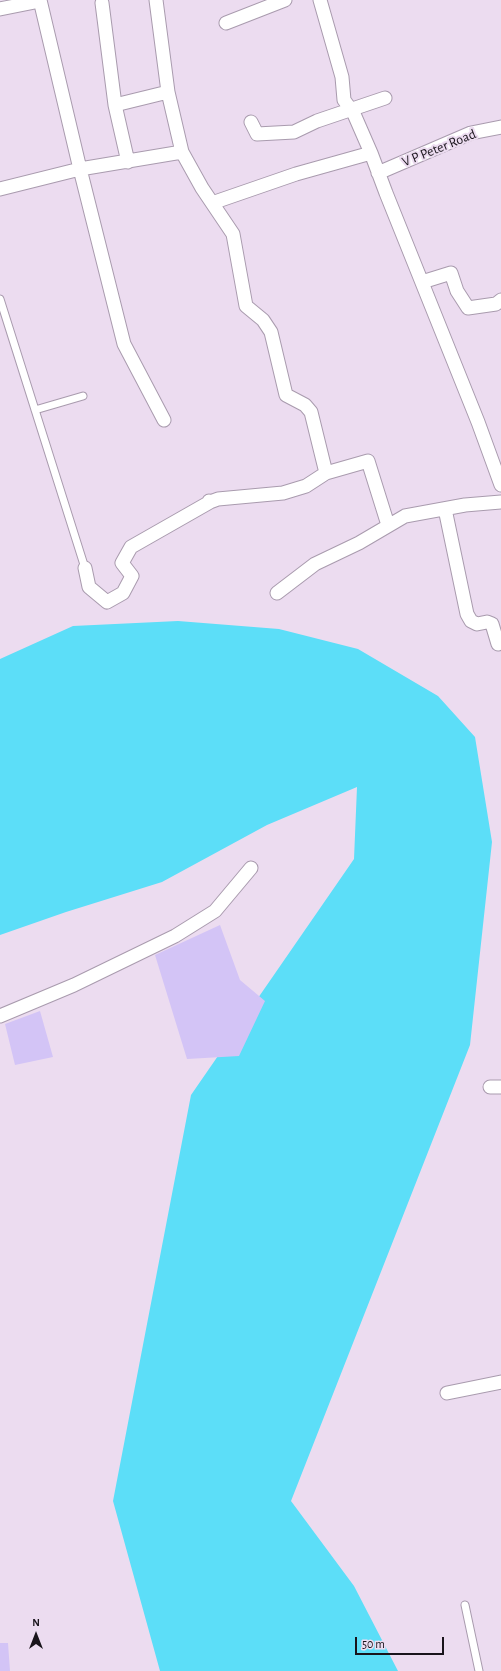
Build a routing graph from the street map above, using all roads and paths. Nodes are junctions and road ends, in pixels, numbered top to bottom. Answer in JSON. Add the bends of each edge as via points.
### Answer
{"nodes":[{"id":1,"x":156,"y":0,"type":"edge"},
{"id":2,"x":285,"y":0,"type":"edge"},
{"id":3,"x":320,"y":0,"type":"edge"},
{"id":4,"x":40,"y":1,"type":"edge"},
{"id":5,"x":102,"y":3,"type":"dead end"},
{"id":6,"x":0,"y":9,"type":"edge"},
{"id":7,"x":226,"y":23,"type":"dead end"},
{"id":8,"x":168,"y":92,"type":"junction"},
{"id":9,"x":385,"y":98,"type":"dead end"},
{"id":10,"x":115,"y":105,"type":"junction"},
{"id":11,"x":351,"y":109,"type":"junction"},
{"id":12,"x":251,"y":122,"type":"dead end"},
{"id":13,"x":501,"y":127,"type":"edge"},
{"id":14,"x":182,"y":152,"type":"junction"},
{"id":15,"x":371,"y":153,"type":"junction"},
{"id":16,"x":128,"y":162,"type":"junction"},
{"id":17,"x":80,"y":169,"type":"junction"},
{"id":18,"x":378,"y":173,"type":"junction"},
{"id":19,"x":0,"y":189,"type":"edge"},
{"id":20,"x":212,"y":203,"type":"junction"},
{"id":21,"x":422,"y":282,"type":"junction"},
{"id":22,"x":0,"y":299,"type":"edge"},
{"id":23,"x":501,"y":300,"type":"edge"},
{"id":24,"x":83,"y":396,"type":"dead end"},
{"id":25,"x":35,"y":410,"type":"junction"},
{"id":26,"x":164,"y":420,"type":"dead end"},
{"id":27,"x":326,"y":473,"type":"junction"},
{"id":28,"x":501,"y":485,"type":"edge"},
{"id":29,"x":501,"y":502,"type":"edge"},
{"id":30,"x":445,"y":509,"type":"junction"},
{"id":31,"x":388,"y":525,"type":"junction"},
{"id":32,"x":85,"y":568,"type":"joint"},
{"id":33,"x":277,"y":593,"type":"dead end"},
{"id":34,"x":498,"y":644,"type":"dead end"},
{"id":35,"x":251,"y":868,"type":"dead end"},
{"id":36,"x":0,"y":1016,"type":"edge"},
{"id":37,"x":501,"y":1382,"type":"edge"},
{"id":38,"x":447,"y":1393,"type":"dead end"},
{"id":39,"x":465,"y":1605,"type":"dead end"},
{"id":40,"x":479,"y":1671,"type":"edge"}],
"edges":[{"from":1,"to":8,"type":"street"},
{"from":2,"to":7,"type":"street"},
{"from":3,"to":11,"type":"street","via":[[342,77],[344,100]]},
{"from":4,"to":6,"type":"street"},
{"from":4,"to":17,"type":"street"},
{"from":5,"to":10,"type":"street"},
{"from":8,"to":10,"type":"street"},
{"from":8,"to":14,"type":"street"},
{"from":9,"to":11,"type":"street"},
{"from":10,"to":16,"type":"street"},
{"from":11,"to":12,"type":"street","via":[[294,132],[256,134]]},
{"from":11,"to":15,"type":"street"},
{"from":13,"to":18,"type":"street","name":"V P Peter Road","via":[[471,133]]},
{"from":14,"to":16,"type":"street"},
{"from":14,"to":20,"type":"street"},
{"from":15,"to":18,"type":"street"},
{"from":15,"to":20,"type":"street","via":[[296,174]]},
{"from":16,"to":17,"type":"street"},
{"from":17,"to":19,"type":"street"},
{"from":17,"to":26,"type":"street","via":[[124,344]]},
{"from":18,"to":21,"type":"street"},
{"from":20,"to":27,"type":"street","via":[[234,234],[246,306],[263,320],[271,332],[286,395],[305,405],[311,412]]},
{"from":21,"to":23,"type":"street","via":[[451,273],[457,291],[468,308],[496,304]]},
{"from":21,"to":28,"type":"street"},
{"from":22,"to":25,"type":"lane"},
{"from":24,"to":25,"type":"lane"},
{"from":25,"to":32,"type":"lane"},
{"from":27,"to":31,"type":"street","via":[[368,461]]},
{"from":27,"to":32,"type":"street","via":[[306,486],[295,489],[210,502],[131,547],[122,563],[132,576],[123,593],[107,602],[89,587]]},
{"from":29,"to":30,"type":"street"},
{"from":30,"to":31,"type":"street","via":[[406,516]]},
{"from":30,"to":34,"type":"street","via":[[467,614],[471,621],[477,624],[492,624]]},
{"from":31,"to":33,"type":"street","via":[[315,564]]},
{"from":35,"to":36,"type":"street","via":[[215,911],[175,936],[74,985]]},
{"from":37,"to":38,"type":"street"},
{"from":39,"to":40,"type":"lane"}]}
